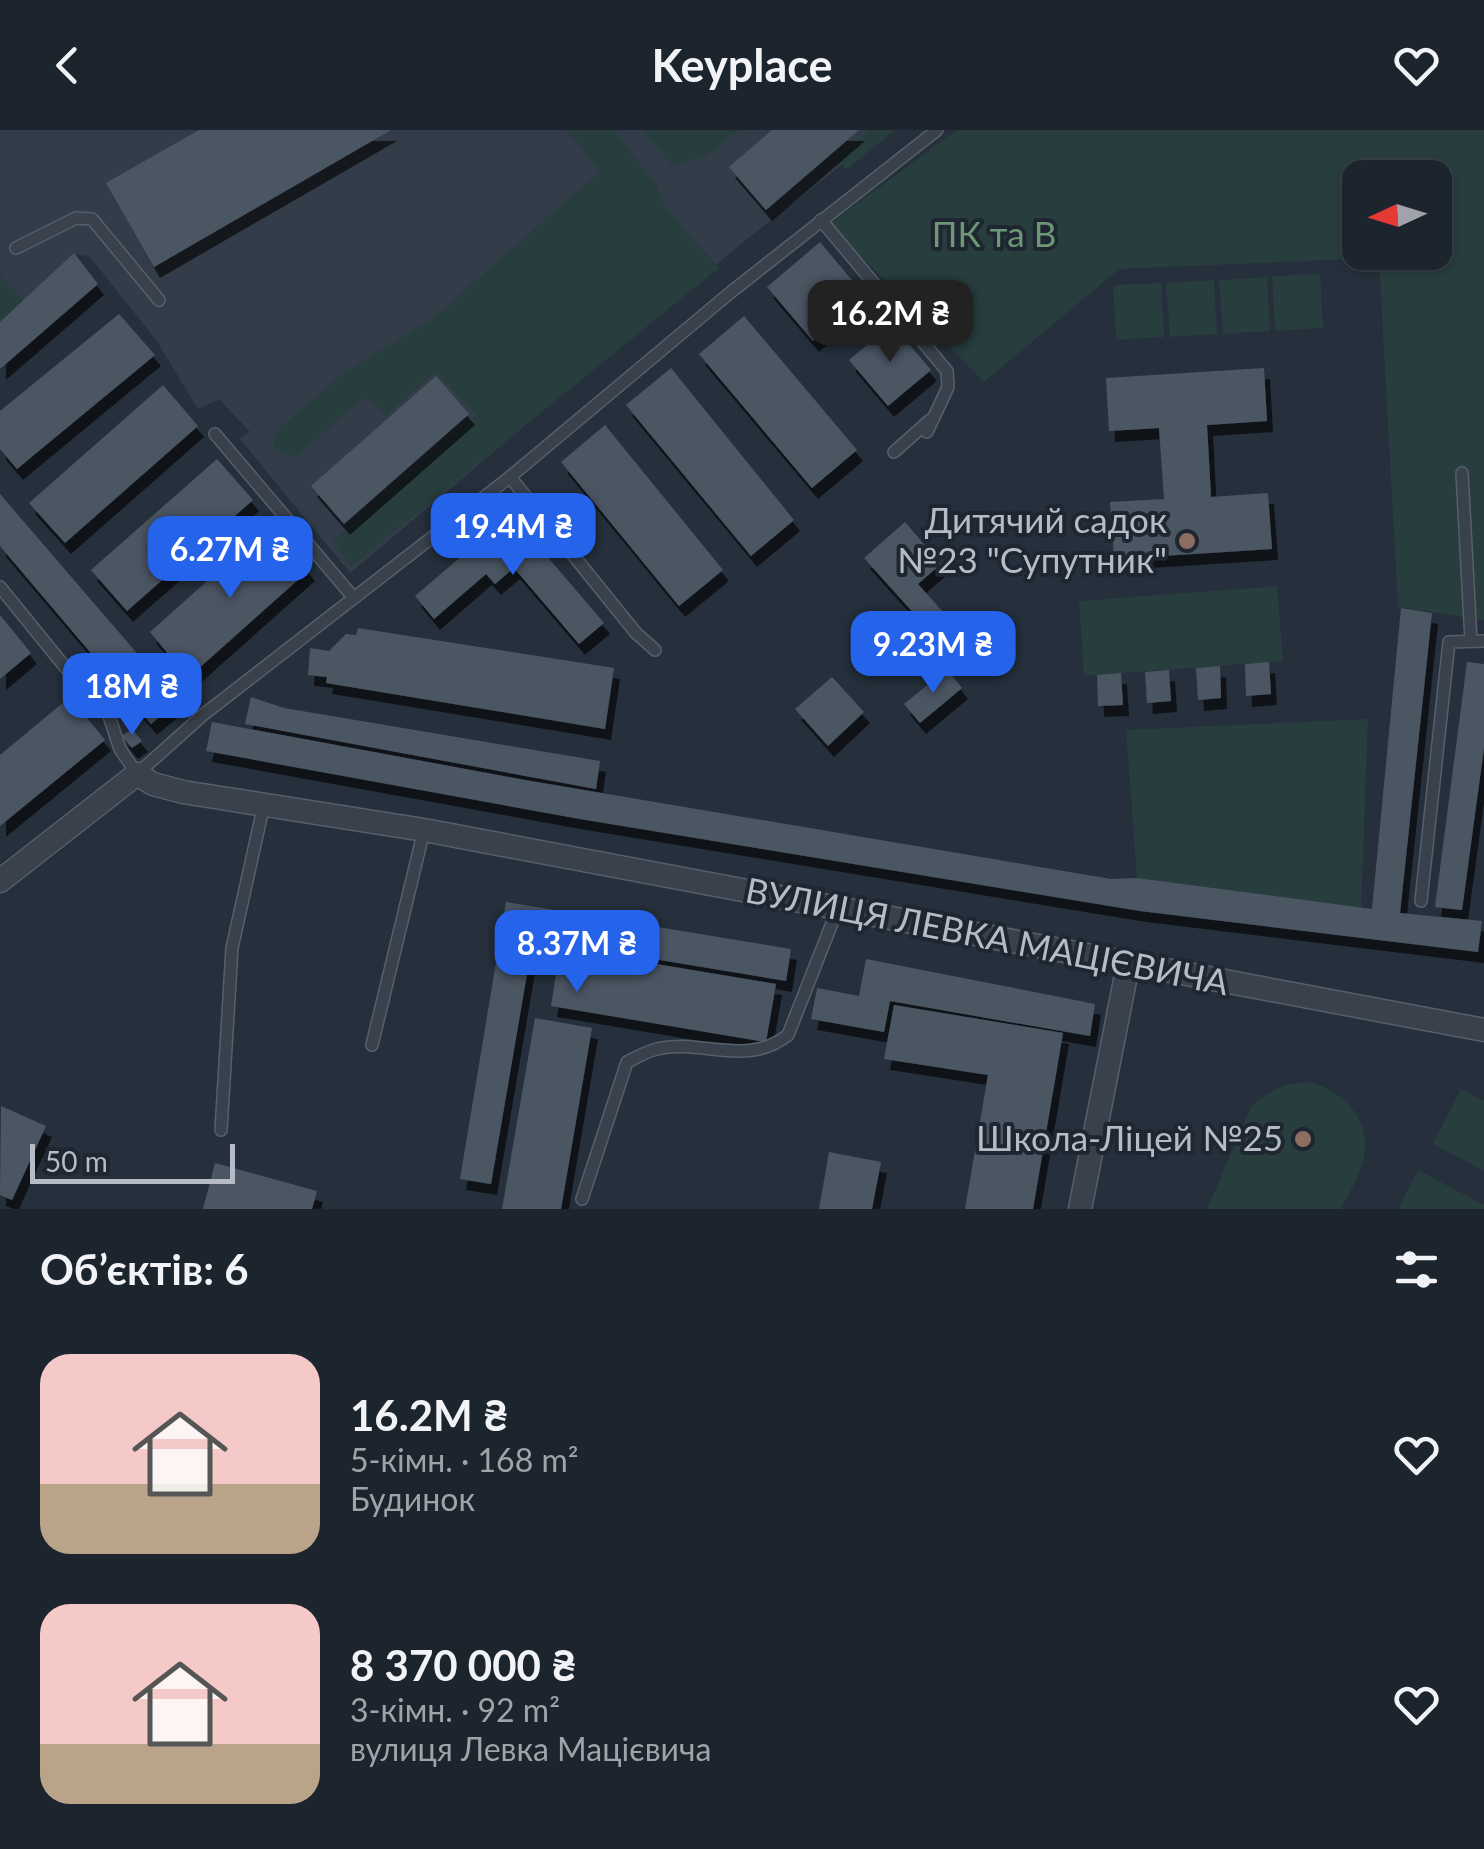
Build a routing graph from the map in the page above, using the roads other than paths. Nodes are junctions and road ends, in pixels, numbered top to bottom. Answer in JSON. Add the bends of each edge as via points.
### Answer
{"nodes":[{"id":1,"x":937,"y":130,"type":"edge"},
{"id":2,"x":820,"y":220,"type":"junction"},
{"id":3,"x":16,"y":248,"type":"dead end"},
{"id":4,"x":159,"y":300,"type":"dead end"},
{"id":5,"x":933,"y":418,"type":"junction"},
{"id":6,"x":927,"y":432,"type":"dead end"},
{"id":7,"x":216,"y":434,"type":"dead end"},
{"id":8,"x":894,"y":452,"type":"dead end"},
{"id":9,"x":1462,"y":473,"type":"dead end"},
{"id":10,"x":510,"y":477,"type":"junction"},
{"id":11,"x":0,"y":587,"type":"edge"},
{"id":12,"x":353,"y":598,"type":"junction"},
{"id":13,"x":1477,"y":641,"type":"edge"},
{"id":14,"x":655,"y":650,"type":"dead end"},
{"id":15,"x":138,"y":774,"type":"junction"},
{"id":16,"x":264,"y":804,"type":"junction"},
{"id":17,"x":424,"y":830,"type":"junction"},
{"id":18,"x":0,"y":882,"type":"edge"},
{"id":19,"x":1421,"y":902,"type":"dead end"},
{"id":20,"x":838,"y":908,"type":"junction"},
{"id":21,"x":1128,"y":965,"type":"junction"},
{"id":22,"x":1484,"y":1030,"type":"edge"},
{"id":23,"x":372,"y":1045,"type":"dead end"},
{"id":24,"x":221,"y":1130,"type":"dead end"},
{"id":25,"x":582,"y":1199,"type":"dead end"},
{"id":26,"x":1080,"y":1209,"type":"edge"}],
"edges":[{"from":1,"to":2,"type":"lane"},
{"from":2,"to":5,"type":"lane","via":[[947,371],[948,387]]},
{"from":2,"to":10,"type":"lane"},
{"from":3,"to":4,"type":"lane","via":[[76,218],[92,219]]},
{"from":5,"to":6,"type":"lane"},
{"from":5,"to":8,"type":"lane"},
{"from":7,"to":12,"type":"lane"},
{"from":9,"to":13,"type":"lane"},
{"from":10,"to":12,"type":"lane"},
{"from":10,"to":14,"type":"lane"},
{"from":11,"to":15,"type":"lane","via":[[108,712],[120,750]]},
{"from":12,"to":15,"type":"lane"},
{"from":13,"to":19,"type":"lane","via":[[1449,642]]},
{"from":15,"to":16,"type":"street","name":"ВУЛИЦЯ ЛЕВКА МАЦІЄВИЧА","via":[[183,792]]},
{"from":15,"to":18,"type":"street"},
{"from":16,"to":17,"type":"street","name":"ВУЛИЦЯ ЛЕВКА МАЦІЄВИЧА"},
{"from":16,"to":24,"type":"lane","via":[[232,948]]},
{"from":17,"to":20,"type":"street","name":"ВУЛИЦЯ ЛЕВКА МАЦІЄВИЧА"},
{"from":17,"to":23,"type":"lane"},
{"from":20,"to":21,"type":"street","name":"ВУЛИЦЯ ЛЕВКА МАЦІЄВИЧА"},
{"from":20,"to":25,"type":"lane","via":[[788,1035],[774,1046],[658,1048],[627,1062]]},
{"from":21,"to":22,"type":"street","name":"ВУЛИЦЯ ЛЕВКА МАЦІЄВИЧА"},
{"from":21,"to":26,"type":"street"}]}
